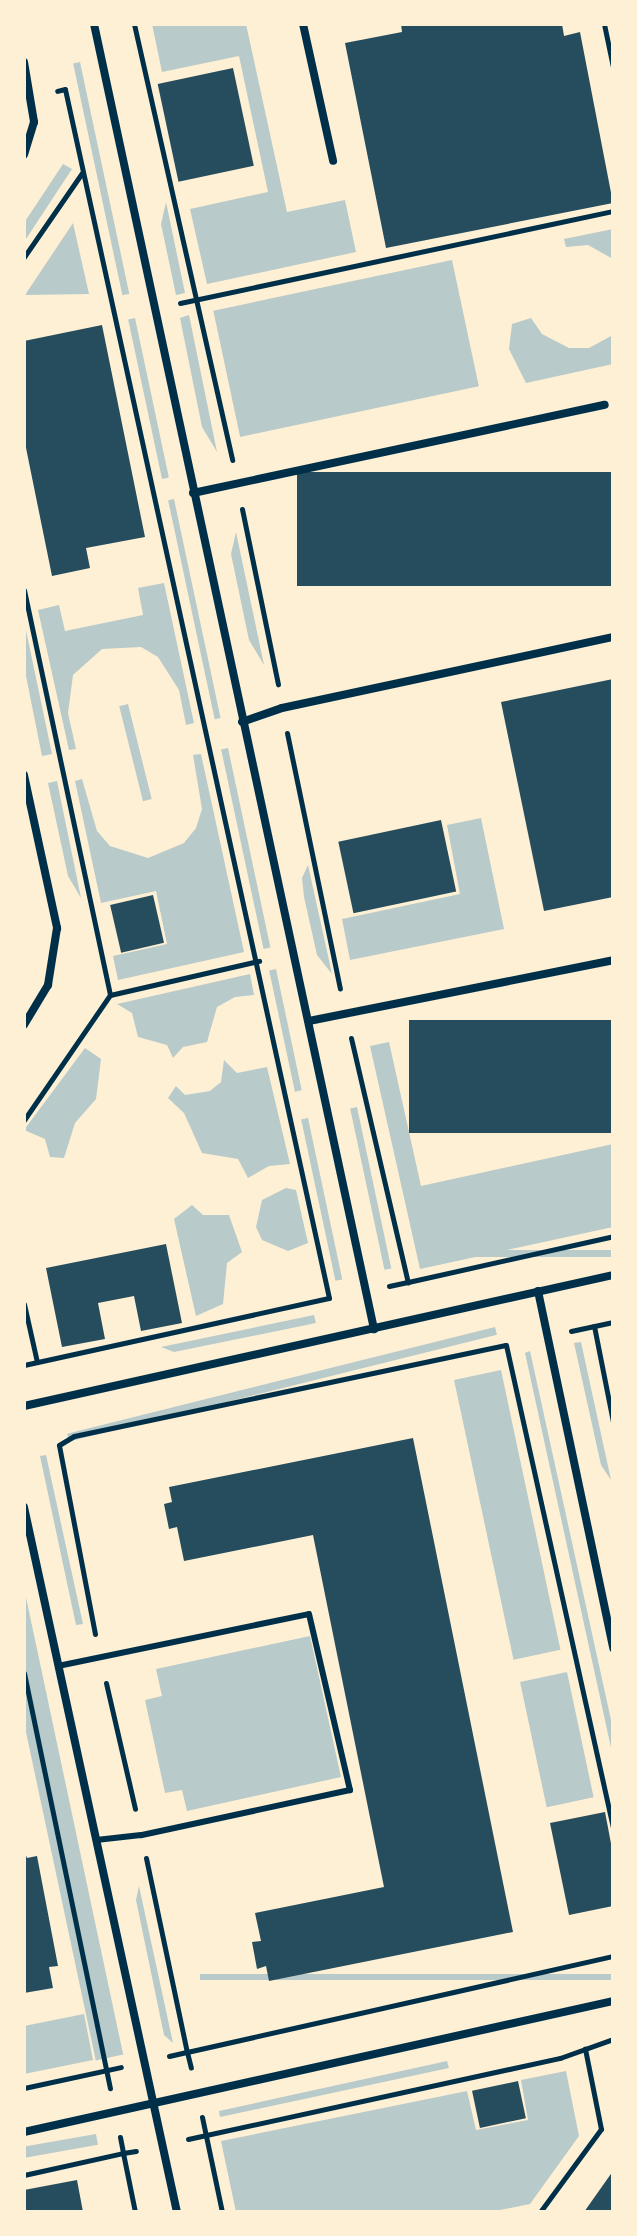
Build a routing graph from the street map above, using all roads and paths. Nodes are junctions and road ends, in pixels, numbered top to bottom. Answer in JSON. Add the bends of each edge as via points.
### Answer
{"nodes":[{"id":1,"x":94,"y":24,"type":"edge"},
{"id":2,"x":134,"y":24,"type":"edge"},
{"id":3,"x":303,"y":24,"type":"edge"},
{"id":4,"x":604,"y":24,"type":"edge"},
{"id":5,"x":24,"y":62,"type":"edge"},
{"id":6,"x":613,"y":67,"type":"edge"},
{"id":7,"x":30,"y":97,"type":"junction"},
{"id":8,"x":24,"y":154,"type":"edge"},
{"id":9,"x":333,"y":161,"type":"dead end"},
{"id":10,"x":83,"y":172,"type":"junction"},
{"id":11,"x":613,"y":211,"type":"edge"},
{"id":12,"x":24,"y":257,"type":"edge"},
{"id":13,"x":196,"y":300,"type":"junction"},
{"id":14,"x":153,"y":307,"type":"junction"},
{"id":15,"x":113,"y":311,"type":"junction"},
{"id":16,"x":605,"y":405,"type":"dead end"},
{"id":17,"x":236,"y":482,"type":"junction"},
{"id":18,"x":193,"y":493,"type":"junction"},
{"id":19,"x":24,"y":590,"type":"edge"},
{"id":20,"x":613,"y":637,"type":"edge"},
{"id":21,"x":282,"y":708,"type":"junction"},
{"id":22,"x":242,"y":722,"type":"junction"},
{"id":23,"x":24,"y":775,"type":"edge"},
{"id":24,"x":294,"y":953,"type":"junction"},
{"id":25,"x":613,"y":960,"type":"edge"},
{"id":26,"x":258,"y":961,"type":"junction"},
{"id":27,"x":110,"y":995,"type":"junction"},
{"id":28,"x":345,"y":1013,"type":"junction"},
{"id":29,"x":309,"y":1021,"type":"junction"},
{"id":30,"x":24,"y":1025,"type":"edge"},
{"id":31,"x":24,"y":1120,"type":"edge"},
{"id":32,"x":613,"y":1236,"type":"edge"},
{"id":33,"x":613,"y":1275,"type":"edge"},
{"id":34,"x":538,"y":1291,"type":"junction"},
{"id":35,"x":24,"y":1304,"type":"edge"},
{"id":36,"x":594,"y":1326,"type":"dead end"},
{"id":37,"x":374,"y":1329,"type":"junction"},
{"id":38,"x":37,"y":1362,"type":"junction"},
{"id":39,"x":24,"y":1365,"type":"edge"},
{"id":40,"x":24,"y":1406,"type":"edge"},
{"id":41,"x":613,"y":1422,"type":"edge"},
{"id":42,"x":24,"y":1507,"type":"edge"},
{"id":43,"x":613,"y":1648,"type":"edge"},
{"id":44,"x":58,"y":1666,"type":"junction"},
{"id":45,"x":24,"y":1673,"type":"edge"},
{"id":46,"x":96,"y":1840,"type":"junction"},
{"id":47,"x":613,"y":2001,"type":"edge"},
{"id":48,"x":613,"y":2039,"type":"edge"},
{"id":49,"x":585,"y":2049,"type":"junction"},
{"id":50,"x":24,"y":2088,"type":"edge"},
{"id":51,"x":153,"y":2103,"type":"junction"},
{"id":52,"x":24,"y":2132,"type":"edge"},
{"id":53,"x":24,"y":2175,"type":"edge"},
{"id":54,"x":135,"y":2212,"type":"edge"},
{"id":55,"x":177,"y":2212,"type":"edge"},
{"id":56,"x":222,"y":2212,"type":"edge"},
{"id":57,"x":540,"y":2212,"type":"edge"}],
"edges":[{"from":1,"to":14,"type":"street"},
{"from":2,"to":13,"type":"path"},
{"from":3,"to":9,"type":"street"},
{"from":4,"to":6,"type":"path"},
{"from":5,"to":7,"type":"street"},
{"from":7,"to":8,"type":"street","via":[[33,139]]},
{"from":7,"to":10,"type":"path","via":[[65,89]]},
{"from":10,"to":12,"type":"path"},
{"from":10,"to":15,"type":"path"},
{"from":11,"to":13,"type":"path"},
{"from":13,"to":14,"type":"path"},
{"from":13,"to":17,"type":"path"},
{"from":14,"to":15,"type":"path"},
{"from":14,"to":18,"type":"street"},
{"from":15,"to":26,"type":"path"},
{"from":16,"to":17,"type":"street"},
{"from":17,"to":18,"type":"street"},
{"from":17,"to":21,"type":"path"},
{"from":18,"to":22,"type":"street"},
{"from":19,"to":27,"type":"path"},
{"from":20,"to":21,"type":"street"},
{"from":21,"to":22,"type":"street"},
{"from":21,"to":28,"type":"path"},
{"from":22,"to":24,"type":"street"},
{"from":23,"to":30,"type":"street","via":[[57,928],[48,985]]},
{"from":24,"to":26,"type":"path"},
{"from":24,"to":29,"type":"street"},
{"from":25,"to":28,"type":"street"},
{"from":26,"to":27,"type":"path"},
{"from":26,"to":38,"type":"path","via":[[329,1298]]},
{"from":27,"to":31,"type":"path"},
{"from":28,"to":29,"type":"street"},
{"from":28,"to":32,"type":"path","via":[[408,1282]]},
{"from":29,"to":37,"type":"street"},
{"from":33,"to":34,"type":"street"},
{"from":34,"to":37,"type":"street"},
{"from":34,"to":43,"type":"street"},
{"from":35,"to":38,"type":"path"},
{"from":36,"to":41,"type":"path"},
{"from":37,"to":40,"type":"street"},
{"from":38,"to":39,"type":"path"},
{"from":42,"to":44,"type":"street"},
{"from":44,"to":46,"type":"street"},
{"from":44,"to":46,"type":"lane","via":[[309,1614],[350,1790]]},
{"from":45,"to":50,"type":"path","via":[[106,2071]]},
{"from":46,"to":51,"type":"street"},
{"from":47,"to":51,"type":"street"},
{"from":48,"to":49,"type":"path"},
{"from":49,"to":56,"type":"path","via":[[206,2135]]},
{"from":49,"to":57,"type":"path","via":[[601,2129]]},
{"from":51,"to":52,"type":"street"},
{"from":51,"to":55,"type":"street"},
{"from":53,"to":54,"type":"path","via":[[123,2153]]}]}
